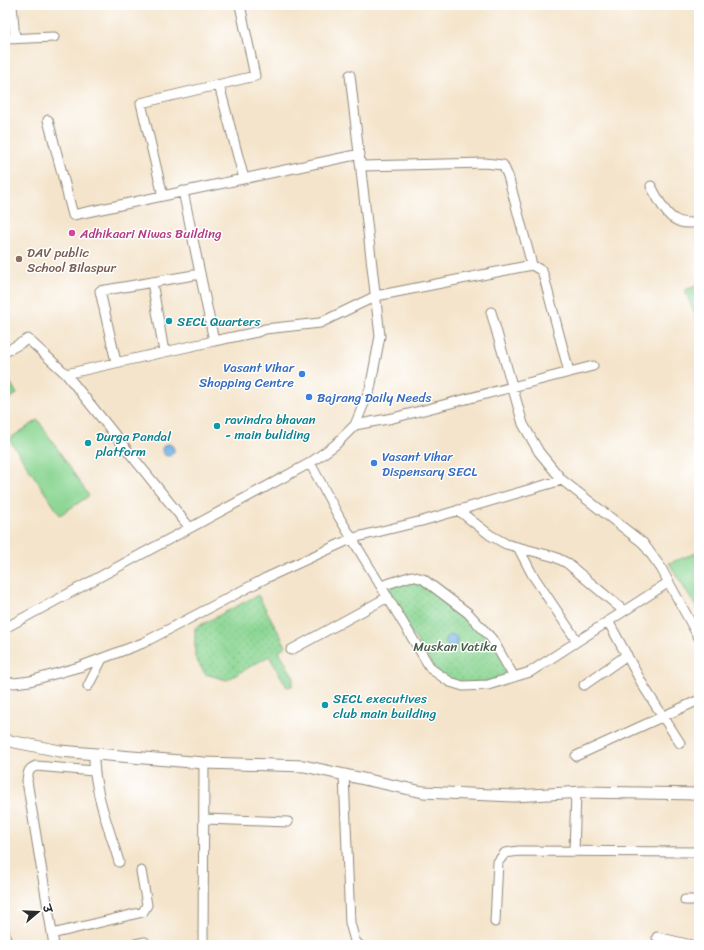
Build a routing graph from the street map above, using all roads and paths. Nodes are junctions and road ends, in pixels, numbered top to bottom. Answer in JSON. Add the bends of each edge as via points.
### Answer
{"nodes":[{"id":1,"x":12,"y":5,"type":"edge"},
{"id":2,"x":240,"y":5,"type":"edge"},
{"id":3,"x":54,"y":37,"type":"dead end"},
{"id":4,"x":5,"y":39,"type":"edge"},
{"id":5,"x":15,"y":39,"type":"junction"},
{"id":6,"x":350,"y":75,"type":"dead end"},
{"id":7,"x":219,"y":85,"type":"junction"},
{"id":8,"x":48,"y":120,"type":"dead end"},
{"id":9,"x":360,"y":154,"type":"junction"},
{"id":10,"x":362,"y":166,"type":"junction"},
{"id":11,"x":244,"y":179,"type":"junction"},
{"id":12,"x":651,"y":186,"type":"dead end"},
{"id":13,"x":184,"y":191,"type":"junction"},
{"id":14,"x":163,"y":196,"type":"junction"},
{"id":15,"x":699,"y":222,"type":"edge"},
{"id":16,"x":532,"y":265,"type":"junction"},
{"id":17,"x":200,"y":274,"type":"junction"},
{"id":18,"x":152,"y":282,"type":"junction"},
{"id":19,"x":376,"y":296,"type":"junction"},
{"id":20,"x":491,"y":312,"type":"dead end"},
{"id":21,"x":214,"y":340,"type":"junction"},
{"id":22,"x":5,"y":352,"type":"edge"},
{"id":23,"x":164,"y":352,"type":"junction"},
{"id":24,"x":116,"y":362,"type":"junction"},
{"id":25,"x":593,"y":366,"type":"dead end"},
{"id":26,"x":569,"y":372,"type":"junction"},
{"id":27,"x":66,"y":374,"type":"junction"},
{"id":28,"x":514,"y":386,"type":"junction"},
{"id":29,"x":354,"y":425,"type":"junction"},
{"id":30,"x":310,"y":463,"type":"junction"},
{"id":31,"x":562,"y":480,"type":"junction"},
{"id":32,"x":458,"y":510,"type":"junction"},
{"id":33,"x":190,"y":528,"type":"junction"},
{"id":34,"x":353,"y":538,"type":"junction"},
{"id":35,"x":519,"y":549,"type":"junction"},
{"id":36,"x":669,"y":582,"type":"junction"},
{"id":37,"x":381,"y":586,"type":"junction"},
{"id":38,"x":388,"y":597,"type":"junction"},
{"id":39,"x":624,"y":611,"type":"junction"},
{"id":40,"x":608,"y":621,"type":"junction"},
{"id":41,"x":5,"y":628,"type":"edge"},
{"id":42,"x":699,"y":638,"type":"edge"},
{"id":43,"x":577,"y":641,"type":"junction"},
{"id":44,"x":291,"y":650,"type":"dead end"},
{"id":45,"x":627,"y":655,"type":"junction"},
{"id":46,"x":102,"y":658,"type":"junction"},
{"id":47,"x":514,"y":677,"type":"junction"},
{"id":48,"x":5,"y":681,"type":"edge"},
{"id":49,"x":584,"y":685,"type":"dead end"},
{"id":50,"x":88,"y":686,"type":"dead end"},
{"id":51,"x":699,"y":700,"type":"edge"},
{"id":52,"x":662,"y":716,"type":"junction"},
{"id":53,"x":5,"y":740,"type":"edge"},
{"id":54,"x":680,"y":743,"type":"dead end"},
{"id":55,"x":94,"y":754,"type":"junction"},
{"id":56,"x":576,"y":756,"type":"dead end"},
{"id":57,"x":204,"y":763,"type":"junction"},
{"id":58,"x":94,"y":771,"type":"junction"},
{"id":59,"x":344,"y":775,"type":"junction"},
{"id":60,"x":576,"y":793,"type":"junction"},
{"id":61,"x":699,"y":794,"type":"edge"},
{"id":62,"x":204,"y":819,"type":"junction"},
{"id":63,"x":288,"y":822,"type":"dead end"},
{"id":64,"x":574,"y":852,"type":"junction"},
{"id":65,"x":699,"y":852,"type":"edge"},
{"id":66,"x":119,"y":862,"type":"dead end"},
{"id":67,"x":141,"y":871,"type":"dead end"},
{"id":68,"x":685,"y":900,"type":"dead end"},
{"id":69,"x":699,"y":900,"type":"edge"},
{"id":70,"x":495,"y":922,"type":"dead end"},
{"id":71,"x":5,"y":934,"type":"edge"},
{"id":72,"x":52,"y":934,"type":"junction"},
{"id":73,"x":658,"y":937,"type":"dead end"},
{"id":74,"x":144,"y":942,"type":"dead end"},
{"id":75,"x":6,"y":945,"type":"edge"},
{"id":76,"x":54,"y":945,"type":"edge"},
{"id":77,"x":131,"y":945,"type":"edge"},
{"id":78,"x":203,"y":945,"type":"edge"},
{"id":79,"x":359,"y":945,"type":"edge"},
{"id":80,"x":691,"y":945,"type":"edge"}],
"edges":[{"from":1,"to":5,"type":"street"},
{"from":2,"to":7,"type":"street","via":[[255,76]]},
{"from":3,"to":5,"type":"street"},
{"from":4,"to":5,"type":"street"},
{"from":6,"to":9,"type":"street"},
{"from":7,"to":11,"type":"street"},
{"from":7,"to":14,"type":"street","via":[[141,103]]},
{"from":8,"to":14,"type":"street","via":[[73,215]]},
{"from":9,"to":10,"type":"street"},
{"from":9,"to":11,"type":"street"},
{"from":10,"to":16,"type":"street","via":[[485,163],[503,165]]},
{"from":10,"to":19,"type":"street"},
{"from":11,"to":13,"type":"street"},
{"from":12,"to":15,"type":"street","via":[[666,212],[675,220],[687,224]]},
{"from":13,"to":14,"type":"street"},
{"from":13,"to":17,"type":"street"},
{"from":16,"to":19,"type":"street"},
{"from":16,"to":26,"type":"street","via":[[542,271]]},
{"from":17,"to":18,"type":"street"},
{"from":17,"to":21,"type":"street"},
{"from":18,"to":23,"type":"street"},
{"from":18,"to":24,"type":"street","via":[[100,291]]},
{"from":19,"to":21,"type":"street","via":[[320,324],[265,329]]},
{"from":19,"to":29,"type":"street","via":[[380,336],[370,389]]},
{"from":20,"to":28,"type":"street"},
{"from":21,"to":23,"type":"street"},
{"from":22,"to":27,"type":"street","via":[[28,339]]},
{"from":23,"to":24,"type":"street"},
{"from":24,"to":27,"type":"street"},
{"from":25,"to":26,"type":"street"},
{"from":26,"to":28,"type":"street"},
{"from":27,"to":33,"type":"street"},
{"from":28,"to":29,"type":"street","via":[[393,418]]},
{"from":28,"to":31,"type":"street","via":[[524,424],[539,452]]},
{"from":29,"to":30,"type":"street","via":[[335,445]]},
{"from":30,"to":33,"type":"street"},
{"from":30,"to":34,"type":"street"},
{"from":31,"to":32,"type":"street"},
{"from":31,"to":36,"type":"street","via":[[643,543]]},
{"from":32,"to":34,"type":"street"},
{"from":32,"to":35,"type":"street","via":[[490,535]]},
{"from":33,"to":41,"type":"street"},
{"from":34,"to":37,"type":"street"},
{"from":34,"to":46,"type":"street","via":[[266,578],[143,643]]},
{"from":35,"to":39,"type":"street","via":[[555,557],[567,563]]},
{"from":35,"to":43,"type":"street","via":[[532,574]]},
{"from":36,"to":39,"type":"street"},
{"from":36,"to":42,"type":"street"},
{"from":37,"to":38,"type":"street"},
{"from":37,"to":47,"type":"street","via":[[412,576],[423,579],[468,613],[492,640]]},
{"from":38,"to":44,"type":"street"},
{"from":38,"to":47,"type":"street","via":[[431,669],[450,682],[463,686],[488,685]]},
{"from":39,"to":40,"type":"street"},
{"from":40,"to":43,"type":"street"},
{"from":40,"to":45,"type":"street"},
{"from":43,"to":47,"type":"street","via":[[530,672]]},
{"from":45,"to":49,"type":"street"},
{"from":45,"to":52,"type":"street"},
{"from":46,"to":48,"type":"street","via":[[30,681]]},
{"from":46,"to":50,"type":"street"},
{"from":51,"to":52,"type":"street"},
{"from":52,"to":54,"type":"street"},
{"from":52,"to":56,"type":"street"},
{"from":53,"to":55,"type":"main road","via":[[60,751]]},
{"from":55,"to":57,"type":"main road"},
{"from":55,"to":58,"type":"street"},
{"from":57,"to":59,"type":"main road","via":[[304,766]]},
{"from":57,"to":62,"type":"street"},
{"from":58,"to":66,"type":"street"},
{"from":58,"to":72,"type":"street","via":[[36,766],[29,770],[27,781]]},
{"from":59,"to":60,"type":"main road","via":[[423,792],[514,796]]},
{"from":59,"to":79,"type":"street","via":[[350,923],[355,941]]},
{"from":60,"to":61,"type":"main road"},
{"from":60,"to":64,"type":"street"},
{"from":62,"to":63,"type":"street"},
{"from":62,"to":78,"type":"street"},
{"from":64,"to":65,"type":"street"},
{"from":64,"to":70,"type":"street","via":[[519,851],[501,857],[497,869]]},
{"from":67,"to":72,"type":"street","via":[[147,905],[143,912]]},
{"from":68,"to":69,"type":"street"},
{"from":71,"to":75,"type":"street"},
{"from":72,"to":76,"type":"street"},
{"from":73,"to":80,"type":"street"},
{"from":74,"to":77,"type":"street"}]}
